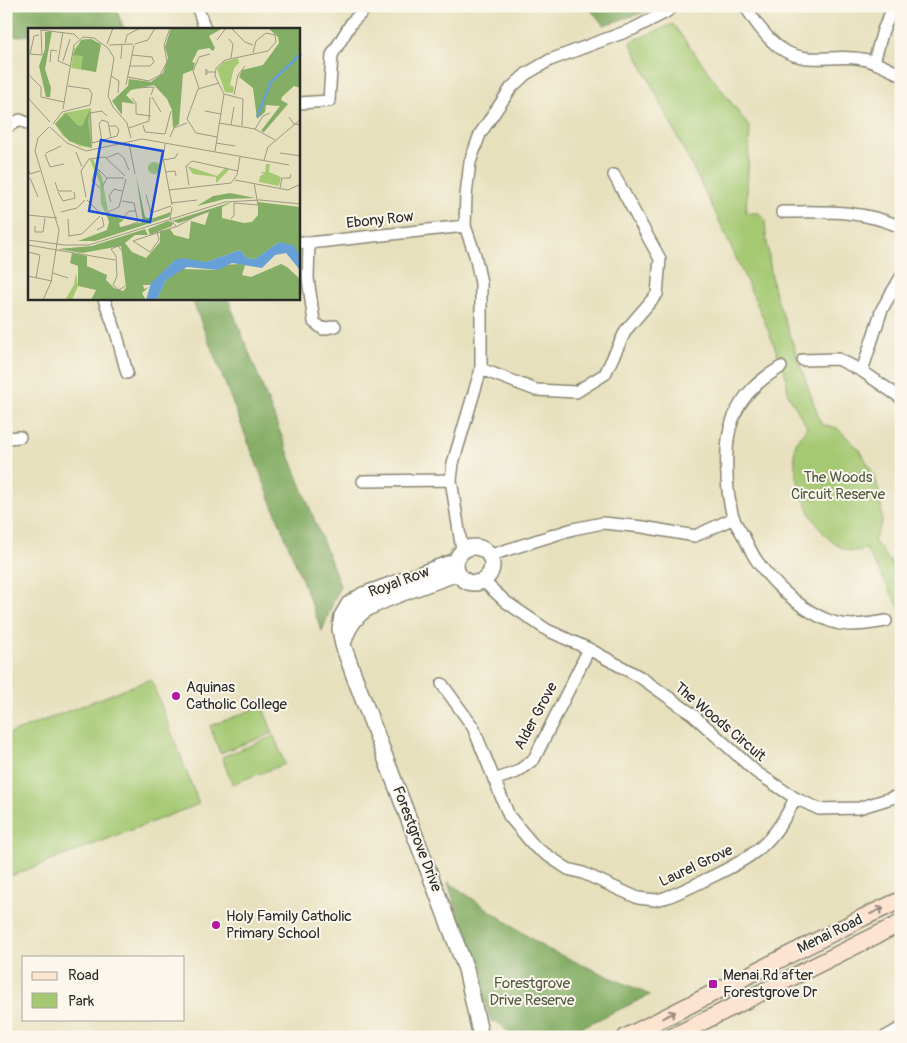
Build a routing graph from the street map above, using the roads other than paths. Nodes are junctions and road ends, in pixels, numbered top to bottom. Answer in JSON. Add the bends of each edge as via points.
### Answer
{"nodes":[{"id":1,"x":197,"y":6,"type":"edge"},
{"id":2,"x":368,"y":6,"type":"edge"},
{"id":3,"x":674,"y":6,"type":"edge"},
{"id":4,"x":745,"y":6,"type":"edge"},
{"id":5,"x":894,"y":6,"type":"edge"},
{"id":6,"x":205,"y":28,"type":"edge"},
{"id":7,"x":874,"y":62,"type":"junction"},
{"id":8,"x":901,"y":75,"type":"edge"},
{"id":9,"x":300,"y":103,"type":"edge"},
{"id":10,"x":28,"y":124,"type":"edge"},
{"id":11,"x":6,"y":127,"type":"edge"},
{"id":12,"x":614,"y":175,"type":"dead end"},
{"id":13,"x":782,"y":212,"type":"dead end"},
{"id":14,"x":465,"y":226,"type":"junction"},
{"id":15,"x":901,"y":227,"type":"edge"},
{"id":16,"x":304,"y":243,"type":"edge"},
{"id":17,"x":901,"y":277,"type":"edge"},
{"id":18,"x":104,"y":300,"type":"edge"},
{"id":19,"x":335,"y":326,"type":"dead end"},
{"id":20,"x":804,"y":360,"type":"dead end"},
{"id":21,"x":780,"y":367,"type":"dead end"},
{"id":22,"x":481,"y":369,"type":"junction"},
{"id":23,"x":862,"y":371,"type":"junction"},
{"id":24,"x":127,"y":373,"type":"dead end"},
{"id":25,"x":901,"y":398,"type":"edge"},
{"id":26,"x":20,"y":437,"type":"dead end"},
{"id":27,"x":6,"y":438,"type":"edge"},
{"id":28,"x":451,"y":480,"type":"junction"},
{"id":29,"x":363,"y":481,"type":"dead end"},
{"id":30,"x":734,"y":518,"type":"junction"},
{"id":31,"x":490,"y":556,"type":"junction"},
{"id":32,"x":459,"y":562,"type":"junction"},
{"id":33,"x":483,"y":581,"type":"junction"},
{"id":34,"x":886,"y":621,"type":"dead end"},
{"id":35,"x":343,"y":645,"type":"joint"},
{"id":36,"x":589,"y":649,"type":"junction"},
{"id":37,"x":442,"y":684,"type":"dead end"},
{"id":38,"x":494,"y":780,"type":"junction"},
{"id":39,"x":901,"y":795,"type":"edge"},
{"id":40,"x":795,"y":798,"type":"junction"},
{"id":41,"x":901,"y":900,"type":"edge"},
{"id":42,"x":901,"y":923,"type":"edge"},
{"id":43,"x":901,"y":1028,"type":"edge"},
{"id":44,"x":889,"y":1036,"type":"edge"},
{"id":45,"x":481,"y":1037,"type":"edge"},
{"id":46,"x":626,"y":1037,"type":"edge"},
{"id":47,"x":672,"y":1037,"type":"edge"}],
"edges":[{"from":1,"to":6,"type":"street"},
{"from":2,"to":9,"type":"street","via":[[352,22],[332,55],[330,101]]},
{"from":3,"to":14,"type":"street","via":[[633,28],[550,60],[526,74],[511,88],[480,134],[470,162]]},
{"from":4,"to":7,"type":"street","via":[[764,34],[791,54],[809,59],[861,58]]},
{"from":5,"to":7,"type":"street"},
{"from":7,"to":8,"type":"street"},
{"from":10,"to":11,"type":"street","via":[[20,120]]},
{"from":12,"to":22,"type":"street","via":[[660,259],[657,294],[626,330],[605,374],[576,392],[536,390]]},
{"from":13,"to":15,"type":"street","via":[[842,211],[872,216]]},
{"from":14,"to":16,"type":"street","name":"Ebony Row"},
{"from":14,"to":22,"type":"street","via":[[481,283]]},
{"from":16,"to":19,"type":"street","via":[[314,322],[323,329]]},
{"from":17,"to":23,"type":"street","via":[[882,309]]},
{"from":18,"to":24,"type":"street"},
{"from":20,"to":23,"type":"street","via":[[838,359]]},
{"from":21,"to":30,"type":"street","via":[[752,388],[740,405],[728,435],[727,473]]},
{"from":22,"to":28,"type":"street","via":[[453,463]]},
{"from":23,"to":25,"type":"street"},
{"from":26,"to":27,"type":"street"},
{"from":28,"to":29,"type":"street"},
{"from":28,"to":32,"type":"street"},
{"from":30,"to":31,"type":"street","via":[[695,536],[604,523],[573,529]]},
{"from":30,"to":34,"type":"street","via":[[757,561],[780,587],[812,613],[852,626]]},
{"from":31,"to":32,"type":"street","via":[[475,546]]},
{"from":31,"to":33,"type":"street","via":[[492,570]]},
{"from":32,"to":33,"type":"street","via":[[466,581]]},
{"from":32,"to":35,"type":"street","name":"Royal Row","via":[[361,612],[348,629]]},
{"from":33,"to":36,"type":"street","name":"The Woods Circuit","via":[[546,630]]},
{"from":35,"to":45,"type":"street","name":"Forestgrove Drive","via":[[466,969]]},
{"from":36,"to":38,"type":"street","name":"Alder Grove","via":[[534,758],[517,772]]},
{"from":36,"to":40,"type":"street","name":"The Woods Circuit","via":[[640,677],[692,714],[756,772]]},
{"from":37,"to":38,"type":"street","name":"Laurel Grove","via":[[474,727]]},
{"from":38,"to":40,"type":"street","name":"Laurel Grove","via":[[509,816],[535,848],[568,868],[638,898],[656,900],[672,896],[750,856],[772,838]]},
{"from":39,"to":40,"type":"street","name":"The Woods Circuit","via":[[859,808],[819,809]]},
{"from":46,"to":41,"type":"main road","name":"Menai Road","one_way":true},
{"from":42,"to":47,"type":"main road","name":"Menai Road"},
{"from":43,"to":44,"type":"street"}]}
